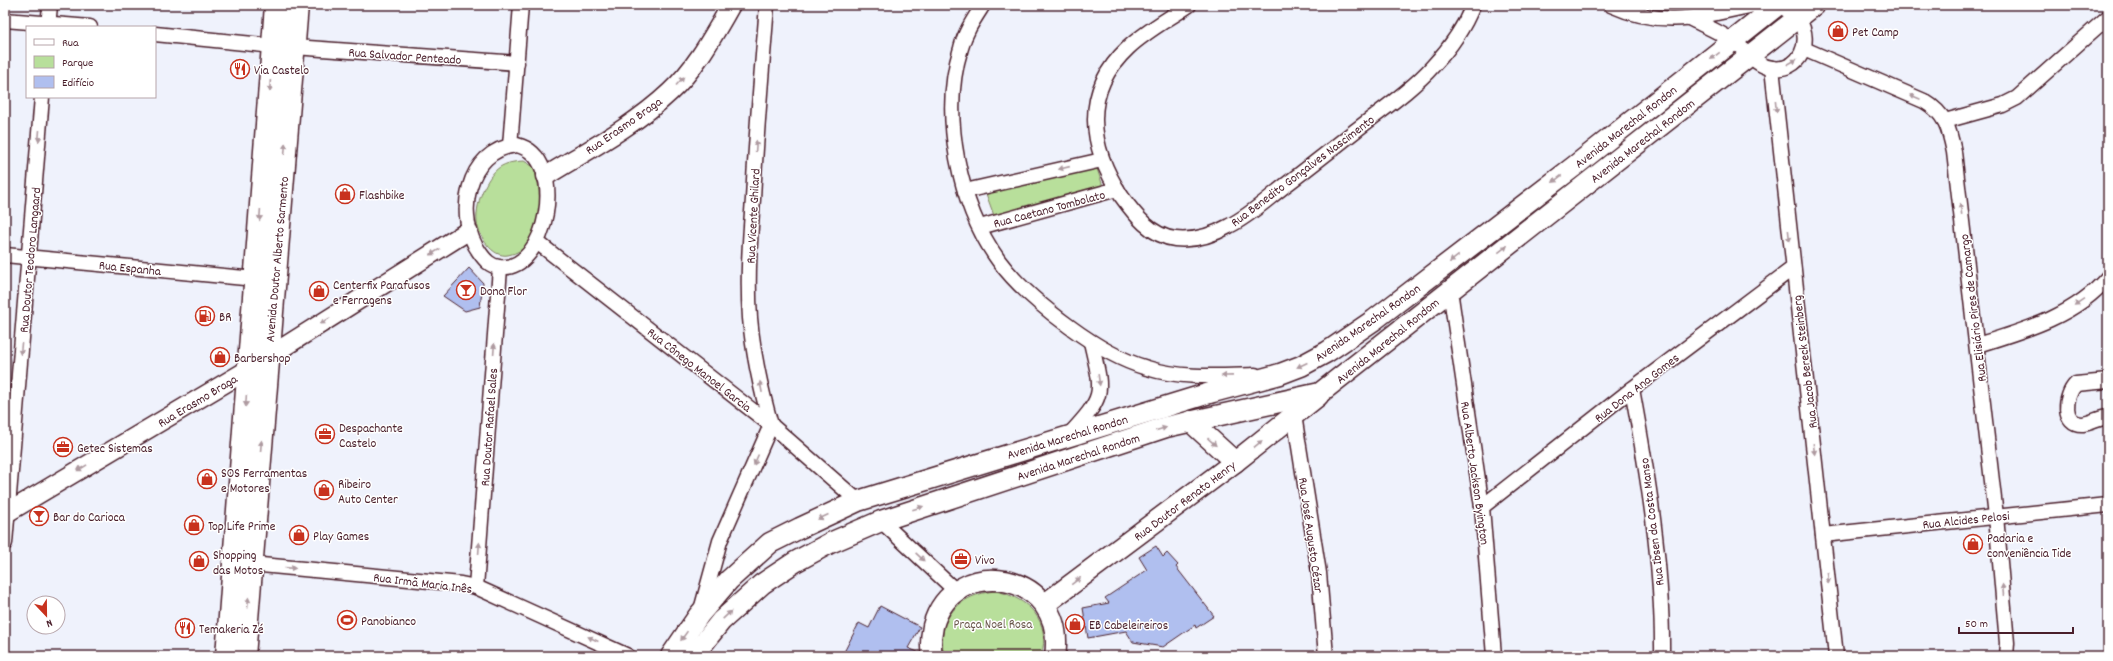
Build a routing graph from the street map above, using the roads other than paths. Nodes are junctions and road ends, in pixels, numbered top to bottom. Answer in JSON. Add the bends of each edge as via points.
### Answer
{"nodes":[{"id":1,"x":50,"y":5,"type":"edge"},
{"id":2,"x":276,"y":5,"type":"edge"},
{"id":3,"x":297,"y":5,"type":"edge"},
{"id":4,"x":521,"y":5,"type":"edge"},
{"id":5,"x":731,"y":5,"type":"edge"},
{"id":6,"x":767,"y":5,"type":"edge"},
{"id":7,"x":983,"y":5,"type":"edge"},
{"id":8,"x":1188,"y":5,"type":"edge"},
{"id":9,"x":1473,"y":5,"type":"edge"},
{"id":10,"x":1611,"y":5,"type":"edge"},
{"id":11,"x":1754,"y":5,"type":"edge"},
{"id":12,"x":1779,"y":5,"type":"edge"},
{"id":13,"x":1814,"y":5,"type":"edge"},
{"id":14,"x":2108,"y":17,"type":"edge"},
{"id":15,"x":1798,"y":18,"type":"junction"},
{"id":16,"x":1691,"y":19,"type":"junction"},
{"id":17,"x":5,"y":20,"type":"edge"},
{"id":18,"x":48,"y":25,"type":"edge"},
{"id":19,"x":69,"y":26,"type":"edge"},
{"id":20,"x":156,"y":34,"type":"edge"},
{"id":21,"x":1734,"y":41,"type":"junction"},
{"id":22,"x":283,"y":46,"type":"junction"},
{"id":23,"x":1804,"y":49,"type":"junction"},
{"id":24,"x":1753,"y":58,"type":"junction"},
{"id":25,"x":517,"y":63,"type":"junction"},
{"id":26,"x":1772,"y":68,"type":"junction"},
{"id":27,"x":42,"y":98,"type":"edge"},
{"id":28,"x":1945,"y":121,"type":"junction"},
{"id":29,"x":510,"y":146,"type":"junction"},
{"id":30,"x":1102,"y":160,"type":"junction"},
{"id":31,"x":546,"y":176,"type":"junction"},
{"id":32,"x":1117,"y":189,"type":"junction"},
{"id":33,"x":965,"y":191,"type":"junction"},
{"id":34,"x":980,"y":227,"type":"junction"},
{"id":35,"x":468,"y":231,"type":"junction"},
{"id":36,"x":537,"y":242,"type":"junction"},
{"id":37,"x":5,"y":255,"type":"edge"},
{"id":38,"x":29,"y":257,"type":"junction"},
{"id":39,"x":500,"y":268,"type":"junction"},
{"id":40,"x":1793,"y":268,"type":"junction"},
{"id":41,"x":2108,"y":277,"type":"edge"},
{"id":42,"x":255,"y":279,"type":"junction"},
{"id":43,"x":1450,"y":290,"type":"junction"},
{"id":44,"x":1091,"y":342,"type":"junction"},
{"id":45,"x":1977,"y":345,"type":"junction"},
{"id":46,"x":268,"y":357,"type":"junction"},
{"id":47,"x":249,"y":369,"type":"junction"},
{"id":48,"x":1280,"y":374,"type":"junction"},
{"id":49,"x":2108,"y":381,"type":"edge"},
{"id":50,"x":1632,"y":389,"type":"junction"},
{"id":51,"x":1320,"y":394,"type":"junction"},
{"id":52,"x":1294,"y":415,"type":"junction"},
{"id":53,"x":2108,"y":417,"type":"edge"},
{"id":54,"x":1190,"y":421,"type":"junction"},
{"id":55,"x":771,"y":425,"type":"junction"},
{"id":56,"x":1069,"y":435,"type":"junction"},
{"id":57,"x":1235,"y":462,"type":"junction"},
{"id":58,"x":858,"y":501,"type":"junction"},
{"id":59,"x":2108,"y":505,"type":"edge"},
{"id":60,"x":1482,"y":507,"type":"junction"},
{"id":61,"x":6,"y":514,"type":"edge"},
{"id":62,"x":1996,"y":516,"type":"junction"},
{"id":63,"x":881,"y":521,"type":"junction"},
{"id":64,"x":1823,"y":534,"type":"junction"},
{"id":65,"x":5,"y":543,"type":"edge"},
{"id":66,"x":251,"y":564,"type":"junction"},
{"id":67,"x":476,"y":587,"type":"junction"},
{"id":68,"x":957,"y":592,"type":"junction"},
{"id":69,"x":1045,"y":604,"type":"junction"},
{"id":70,"x":699,"y":615,"type":"junction"},
{"id":71,"x":2006,"y":649,"type":"edge"},
{"id":72,"x":226,"y":656,"type":"edge"},
{"id":73,"x":244,"y":656,"type":"edge"},
{"id":74,"x":628,"y":656,"type":"edge"},
{"id":75,"x":671,"y":656,"type":"edge"},
{"id":76,"x":693,"y":656,"type":"edge"},
{"id":77,"x":932,"y":656,"type":"edge"},
{"id":78,"x":1055,"y":656,"type":"edge"},
{"id":79,"x":1326,"y":656,"type":"edge"},
{"id":80,"x":1494,"y":656,"type":"edge"},
{"id":81,"x":1662,"y":656,"type":"edge"},
{"id":82,"x":1836,"y":656,"type":"edge"},
{"id":83,"x":2012,"y":656,"type":"edge"}],
"edges":[{"from":1,"to":18,"type":"street"},
{"from":2,"to":22,"type":"main road","name":"Avenida Doutor Alberto Sarmento"},
{"from":3,"to":22,"type":"main road","name":"Avenida Doutor Alberto Sarmento"},
{"from":4,"to":25,"type":"street"},
{"from":31,"to":5,"type":"street","name":"Rua Erasmo Braga","one_way":true,"via":[[626,126],[670,92],[692,68]]},
{"from":55,"to":6,"type":"street","name":"Rua Vicente Ghilard","one_way":true,"via":[[755,354],[749,283]]},
{"from":7,"to":33,"type":"street","via":[[960,48],[954,82],[954,146]]},
{"from":8,"to":30,"type":"street","name":"Rua Benedito Gonçalves Nascimento","via":[[1129,47],[1115,62],[1104,80],[1097,99],[1094,121]]},
{"from":9,"to":32,"type":"street","name":"Rua Benedito Gonçalves Nascimento","via":[[1457,37],[1432,67],[1327,154],[1248,215],[1228,227],[1192,239],[1175,239],[1160,235],[1144,224]]},
{"from":10,"to":16,"type":"street","via":[[1643,16]]},
{"from":11,"to":16,"type":"street"},
{"from":12,"to":15,"type":"street"},
{"from":12,"to":21,"type":"main road","name":"Avenida Marechal Rondon"},
{"from":13,"to":15,"type":"main road","name":"Avenida Marechal Rondom"},
{"from":14,"to":28,"type":"street","via":[[2017,98],[2003,105]]},
{"from":15,"to":23,"type":"street","via":[[1805,36]]},
{"from":15,"to":24,"type":"main road","name":"Avenida Marechal Rondom"},
{"from":16,"to":21,"type":"street"},
{"from":17,"to":18,"type":"street"},
{"from":18,"to":19,"type":"street"},
{"from":20,"to":22,"type":"street","name":"Rua Salvador Penteado"},
{"from":21,"to":24,"type":"street"},
{"from":21,"to":48,"type":"main road","name":"Avenida Marechal Rondon","one_way":true,"via":[[1374,320],[1327,352]]},
{"from":22,"to":25,"type":"street","name":"Rua Salvador Penteado"},
{"from":22,"to":42,"type":"main road","name":"Avenida Doutor Alberto Sarmento","one_way":true},
{"from":46,"to":22,"type":"main road","name":"Avenida Doutor Alberto Sarmento","one_way":true},
{"from":26,"to":23,"type":"street","one_way":true,"via":[[1795,62]]},
{"from":28,"to":23,"type":"street","name":"Rua Elisiário Pires de Camargo","one_way":true,"via":[[1942,113],[1924,101]]},
{"from":24,"to":26,"type":"street"},
{"from":43,"to":24,"type":"main road","name":"Avenida Marechal Rondom","one_way":true},
{"from":25,"to":29,"type":"street"},
{"from":26,"to":40,"type":"street","name":"Rua Jacob Bereck Steinberg","one_way":true},
{"from":27,"to":38,"type":"street","name":"Rua Doutor Teodoro Langaard","one_way":true},
{"from":45,"to":28,"type":"street","name":"Rua Elisiário Pires de Camargo","one_way":true,"via":[[1954,152]]},
{"from":29,"to":31,"type":"street","via":[[526,147],[536,156]]},
{"from":29,"to":35,"type":"street","via":[[492,154],[475,176],[466,200]]},
{"from":30,"to":32,"type":"street","name":"Rua Benedito Gonçalves Nascimento"},
{"from":30,"to":33,"type":"street","one_way":true},
{"from":31,"to":36,"type":"street","via":[[547,204]]},
{"from":32,"to":34,"type":"street","name":"Rua Caetano Tombolato"},
{"from":33,"to":34,"type":"street"},
{"from":34,"to":44,"type":"street","via":[[990,247],[1010,274],[1032,297]]},
{"from":35,"to":39,"type":"street","via":[[485,260]]},
{"from":35,"to":46,"type":"street","name":"Rua Erasmo Braga","one_way":true},
{"from":36,"to":39,"type":"street","via":[[522,260]]},
{"from":36,"to":55,"type":"street","name":"Rua Cônego Manoel Garcia"},
{"from":37,"to":38,"type":"street","name":"Rua Espanha"},
{"from":38,"to":42,"type":"street","name":"Rua Espanha"},
{"from":38,"to":61,"type":"street","name":"Rua Doutor Teodoro Langaard","one_way":true},
{"from":67,"to":39,"type":"street","name":"Rua Doutor Rafael Sales","one_way":true},
{"from":40,"to":50,"type":"street","name":"Rua Dona Ana Gomes"},
{"from":40,"to":64,"type":"street","name":"Rua Jacob Bereck Steinberg","one_way":true},
{"from":41,"to":45,"type":"street","one_way":true,"via":[[2083,300],[2046,322]]},
{"from":42,"to":47,"type":"main road","name":"Avenida Doutor Alberto Sarmento"},
{"from":43,"to":51,"type":"main road","name":"Avenida Marechal Rondom"},
{"from":43,"to":60,"type":"street","name":"Rua Alberto Jackson Byington"},
{"from":48,"to":44,"type":"street","one_way":true,"via":[[1171,374],[1146,368]]},
{"from":44,"to":56,"type":"street","one_way":true,"via":[[1100,391],[1089,414]]},
{"from":45,"to":62,"type":"street","name":"Rua Elisiário Pires de Camargo"},
{"from":46,"to":47,"type":"street","name":"Rua Erasmo Braga"},
{"from":66,"to":46,"type":"main road","name":"Avenida Doutor Alberto Sarmento","one_way":true},
{"from":47,"to":61,"type":"street","name":"Rua Erasmo Braga","one_way":true},
{"from":47,"to":72,"type":"main road","name":"Avenida Doutor Alberto Sarmento","one_way":true},
{"from":48,"to":56,"type":"main road","name":"Avenida Marechal Rondon"},
{"from":49,"to":53,"type":"street","via":[[2076,384],[2067,397],[2066,408],[2068,414],[2078,423],[2084,424]]},
{"from":50,"to":60,"type":"street","name":"Rua Dona Ana Gomes"},
{"from":50,"to":81,"type":"street","name":"Rua Ibsen da Costa Manso","via":[[1655,545]]},
{"from":51,"to":52,"type":"main road","name":"Rua Doutor Renato Henry"},
{"from":51,"to":54,"type":"main road","name":"Avenida Marechal Rondom"},
{"from":57,"to":52,"type":"main road","name":"Rua Doutor Renato Henry","one_way":true},
{"from":52,"to":79,"type":"street","name":"Rua José Augusto Cézar","via":[[1319,573]]},
{"from":54,"to":57,"type":"main road","one_way":true},
{"from":63,"to":54,"type":"main road","name":"Avenida Marechal Rondom","one_way":true,"via":[[1139,435]]},
{"from":55,"to":58,"type":"street","name":"Rua Cônego Manoel Garcia"},
{"from":55,"to":70,"type":"street","one_way":true,"via":[[720,541]]},
{"from":56,"to":58,"type":"main road","name":"Avenida Marechal Rondon"},
{"from":69,"to":57,"type":"main road","name":"Rua Doutor Renato Henry","one_way":true},
{"from":58,"to":70,"type":"main road","name":"Avenida Marechal Rondon","one_way":true,"via":[[770,543],[729,580]]},
{"from":59,"to":62,"type":"street","name":"Rua Alcides Pelosi"},
{"from":60,"to":80,"type":"street","name":"Rua Alberto Jackson Byington"},
{"from":61,"to":65,"type":"street","name":"Rua Doutor Teodoro Langaard"},
{"from":62,"to":64,"type":"street","name":"Rua Alcides Pelosi"},
{"from":71,"to":62,"type":"street","name":"Rua Elisiário Pires de Camargo","one_way":true},
{"from":63,"to":68,"type":"street","one_way":true},
{"from":76,"to":63,"type":"main road","name":"Avenida Marechal Rondom","one_way":true,"via":[[721,621],[762,584],[830,543]]},
{"from":64,"to":82,"type":"street","name":"Rua Jacob Bereck Steinberg","one_way":true},
{"from":66,"to":67,"type":"street","name":"Rua Irmã Maria Inês","one_way":true},
{"from":73,"to":66,"type":"main road","name":"Avenida Doutor Alberto Sarmento","one_way":true},
{"from":74,"to":67,"type":"street","name":"Rua Irmã Maria Inês","one_way":true},
{"from":68,"to":69,"type":"main road","via":[[974,583],[994,579],[1013,582]]},
{"from":68,"to":77,"type":"main road","via":[[944,604],[935,619],[931,635]]},
{"from":69,"to":78,"type":"main road","via":[[1054,622],[1057,642]]},
{"from":70,"to":75,"type":"main road","name":"Avenida Marechal Rondon","one_way":true},
{"from":71,"to":83,"type":"street","name":"Rua Elisiário Pires de Camargo"}]}
